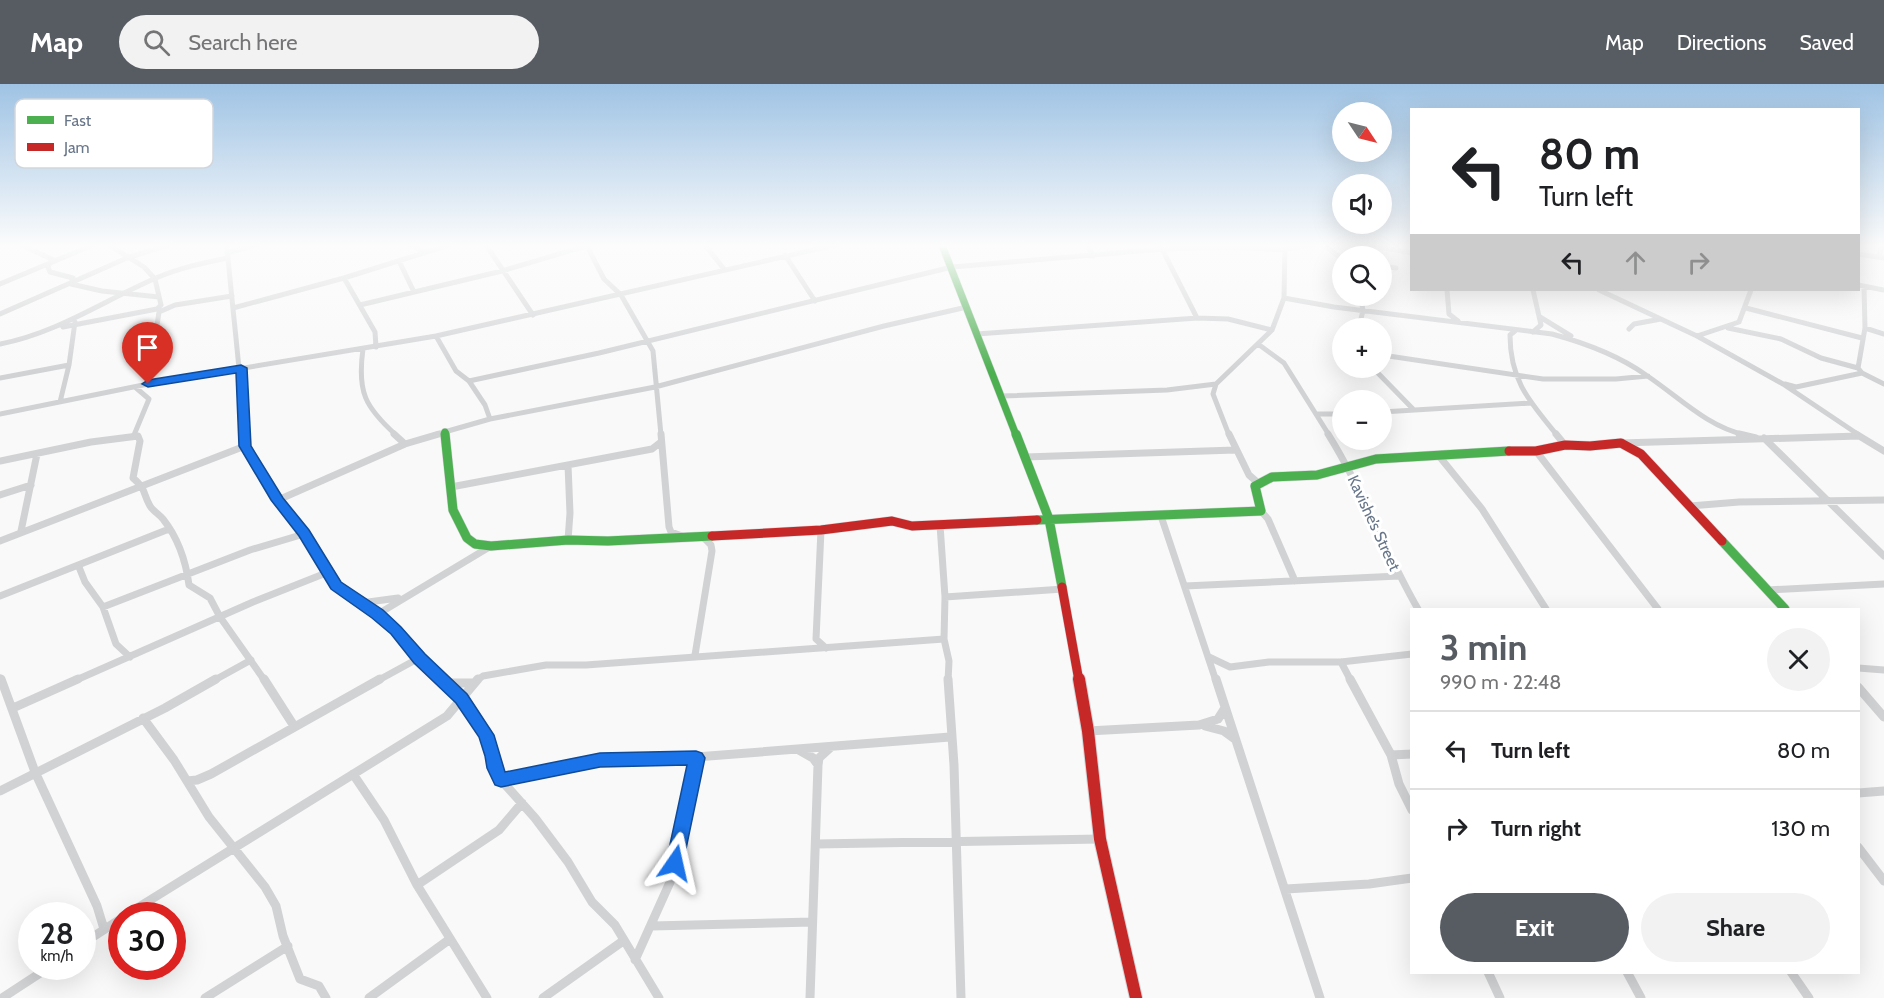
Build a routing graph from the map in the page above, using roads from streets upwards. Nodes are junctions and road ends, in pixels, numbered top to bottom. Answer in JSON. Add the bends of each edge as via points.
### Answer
{"nodes":[{"id":1,"x":62,"y":288,"type":"edge"},
{"id":2,"x":90,"y":288,"type":"edge"},
{"id":3,"x":137,"y":288,"type":"edge"},
{"id":4,"x":157,"y":288,"type":"edge"},
{"id":5,"x":231,"y":288,"type":"edge"},
{"id":6,"x":308,"y":288,"type":"edge"},
{"id":7,"x":350,"y":288,"type":"edge"},
{"id":8,"x":412,"y":288,"type":"edge"},
{"id":9,"x":432,"y":288,"type":"edge"},
{"id":10,"x":514,"y":288,"type":"edge"},
{"id":11,"x":613,"y":288,"type":"edge"},
{"id":12,"x":650,"y":288,"type":"edge"},
{"id":13,"x":806,"y":288,"type":"edge"},
{"id":14,"x":868,"y":288,"type":"edge"},
{"id":15,"x":960,"y":288,"type":"edge"},
{"id":16,"x":1182,"y":288,"type":"edge"},
{"id":17,"x":1284,"y":288,"type":"edge"},
{"id":18,"x":1861,"y":288,"type":"edge"},
{"id":19,"x":1447,"y":291,"type":"edge"},
{"id":20,"x":1533,"y":291,"type":"edge"},
{"id":21,"x":1601,"y":291,"type":"edge"},
{"id":22,"x":1751,"y":291,"type":"edge"},
{"id":23,"x":414,"y":292,"type":"junction"},
{"id":24,"x":124,"y":294,"type":"junction"},
{"id":25,"x":621,"y":295,"type":"junction"},
{"id":26,"x":232,"y":296,"type":"junction"},
{"id":27,"x":159,"y":297,"type":"junction"},
{"id":28,"x":1284,"y":298,"type":"junction"},
{"id":29,"x":814,"y":301,"type":"junction"},
{"id":30,"x":360,"y":305,"type":"junction"},
{"id":31,"x":1362,"y":306,"type":"edge"},
{"id":32,"x":967,"y":307,"type":"junction"},
{"id":33,"x":233,"y":308,"type":"junction"},
{"id":34,"x":1746,"y":308,"type":"junction"},
{"id":35,"x":1363,"y":310,"type":"junction"},
{"id":36,"x":0,"y":314,"type":"edge"},
{"id":37,"x":533,"y":315,"type":"junction"},
{"id":38,"x":1451,"y":317,"type":"junction"},
{"id":39,"x":77,"y":318,"type":"junction"},
{"id":40,"x":1197,"y":318,"type":"junction"},
{"id":41,"x":1361,"y":318,"type":"edge"},
{"id":42,"x":1540,"y":318,"type":"junction"},
{"id":43,"x":1661,"y":319,"type":"junction"},
{"id":44,"x":1444,"y":321,"type":"junction"},
{"id":45,"x":1461,"y":323,"type":"junction"},
{"id":46,"x":74,"y":325,"type":"junction"},
{"id":47,"x":57,"y":327,"type":"junction"},
{"id":48,"x":1541,"y":327,"type":"junction"},
{"id":49,"x":1728,"y":328,"type":"junction"},
{"id":50,"x":1865,"y":328,"type":"junction"},
{"id":51,"x":1629,"y":329,"type":"dead end"},
{"id":52,"x":1272,"y":330,"type":"junction"},
{"id":53,"x":1533,"y":332,"type":"junction"},
{"id":54,"x":1513,"y":333,"type":"junction"},
{"id":55,"x":977,"y":334,"type":"junction"},
{"id":56,"x":1552,"y":334,"type":"junction"},
{"id":57,"x":1884,"y":334,"type":"edge"},
{"id":58,"x":436,"y":336,"type":"junction"},
{"id":59,"x":1697,"y":336,"type":"junction"},
{"id":60,"x":1862,"y":338,"type":"junction"},
{"id":61,"x":649,"y":340,"type":"junction"},
{"id":62,"x":1585,"y":343,"type":"junction"},
{"id":63,"x":0,"y":344,"type":"edge"},
{"id":64,"x":1258,"y":344,"type":"junction"},
{"id":65,"x":376,"y":347,"type":"junction"},
{"id":66,"x":363,"y":349,"type":"junction"},
{"id":67,"x":1268,"y":351,"type":"junction"},
{"id":68,"x":1250,"y":352,"type":"junction"},
{"id":69,"x":1392,"y":357,"type":"edge"},
{"id":70,"x":69,"y":365,"type":"junction"},
{"id":71,"x":241,"y":368,"type":"junction"},
{"id":72,"x":1860,"y":370,"type":"junction"},
{"id":73,"x":1515,"y":376,"type":"junction"},
{"id":74,"x":1648,"y":376,"type":"junction"},
{"id":75,"x":0,"y":378,"type":"edge"},
{"id":76,"x":1384,"y":378,"type":"edge"},
{"id":77,"x":470,"y":381,"type":"junction"},
{"id":78,"x":1884,"y":382,"type":"edge"},
{"id":79,"x":148,"y":384,"type":"junction"},
{"id":80,"x":1216,"y":384,"type":"junction"},
{"id":81,"x":135,"y":387,"type":"junction"},
{"id":82,"x":655,"y":387,"type":"junction"},
{"id":83,"x":1198,"y":387,"type":"junction"},
{"id":84,"x":1795,"y":389,"type":"junction"},
{"id":85,"x":1213,"y":394,"type":"junction"},
{"id":86,"x":1001,"y":396,"type":"junction"},
{"id":87,"x":60,"y":402,"type":"junction"},
{"id":88,"x":1531,"y":403,"type":"junction"},
{"id":89,"x":1413,"y":409,"type":"junction"},
{"id":90,"x":1392,"y":411,"type":"edge"},
{"id":91,"x":0,"y":414,"type":"edge"},
{"id":92,"x":1317,"y":414,"type":"junction"},
{"id":93,"x":1332,"y":414,"type":"edge"},
{"id":94,"x":490,"y":419,"type":"junction"},
{"id":95,"x":1710,"y":423,"type":"junction"},
{"id":96,"x":445,"y":432,"type":"junction"},
{"id":97,"x":134,"y":435,"type":"junction"},
{"id":98,"x":1861,"y":436,"type":"junction"},
{"id":99,"x":1760,"y":438,"type":"junction"},
{"id":100,"x":1730,"y":439,"type":"junction"},
{"id":101,"x":661,"y":442,"type":"junction"},
{"id":102,"x":1621,"y":442,"type":"junction"},
{"id":103,"x":405,"y":444,"type":"junction"},
{"id":104,"x":1565,"y":445,"type":"junction"},
{"id":105,"x":245,"y":446,"type":"junction"},
{"id":106,"x":652,"y":449,"type":"junction"},
{"id":107,"x":1236,"y":450,"type":"junction"},
{"id":108,"x":662,"y":451,"type":"junction"},
{"id":109,"x":1536,"y":451,"type":"junction"},
{"id":110,"x":1884,"y":451,"type":"edge"},
{"id":111,"x":37,"y":454,"type":"junction"},
{"id":112,"x":1438,"y":456,"type":"junction"},
{"id":113,"x":1025,"y":457,"type":"junction"},
{"id":114,"x":0,"y":461,"type":"edge"},
{"id":115,"x":1345,"y":462,"type":"junction"},
{"id":116,"x":568,"y":465,"type":"junction"},
{"id":117,"x":1257,"y":482,"type":"junction"},
{"id":118,"x":31,"y":485,"type":"junction"},
{"id":119,"x":142,"y":486,"type":"junction"},
{"id":120,"x":451,"y":487,"type":"junction"},
{"id":121,"x":0,"y":495,"type":"edge"},
{"id":122,"x":278,"y":500,"type":"junction"},
{"id":123,"x":1884,"y":500,"type":"edge"},
{"id":124,"x":1829,"y":501,"type":"junction"},
{"id":125,"x":1690,"y":506,"type":"junction"},
{"id":126,"x":1261,"y":511,"type":"junction"},
{"id":127,"x":1161,"y":516,"type":"junction"},
{"id":128,"x":1049,"y":519,"type":"junction"},
{"id":129,"x":940,"y":525,"type":"junction"},
{"id":130,"x":169,"y":529,"type":"junction"},
{"id":131,"x":821,"y":530,"type":"junction"},
{"id":132,"x":21,"y":531,"type":"junction"},
{"id":133,"x":304,"y":534,"type":"junction"},
{"id":134,"x":702,"y":536,"type":"junction"},
{"id":135,"x":684,"y":537,"type":"junction"},
{"id":136,"x":568,"y":540,"type":"junction"},
{"id":137,"x":0,"y":541,"type":"edge"},
{"id":138,"x":476,"y":548,"type":"junction"},
{"id":139,"x":1884,"y":556,"type":"edge"},
{"id":140,"x":79,"y":567,"type":"junction"},
{"id":141,"x":326,"y":573,"type":"junction"},
{"id":142,"x":188,"y":574,"type":"junction"},
{"id":143,"x":1399,"y":576,"type":"junction"},
{"id":144,"x":1295,"y":581,"type":"junction"},
{"id":145,"x":1884,"y":584,"type":"edge"},
{"id":146,"x":1185,"y":586,"type":"junction"},
{"id":147,"x":1063,"y":589,"type":"junction"},
{"id":148,"x":1767,"y":590,"type":"junction"},
{"id":149,"x":0,"y":596,"type":"edge"},
{"id":150,"x":404,"y":597,"type":"junction"},
{"id":151,"x":945,"y":597,"type":"junction"},
{"id":152,"x":361,"y":603,"type":"junction"},
{"id":153,"x":103,"y":608,"type":"junction"},
{"id":154,"x":1417,"y":608,"type":"edge"},
{"id":155,"x":1545,"y":608,"type":"edge"},
{"id":156,"x":1657,"y":608,"type":"edge"},
{"id":157,"x":1784,"y":608,"type":"edge"},
{"id":158,"x":378,"y":614,"type":"junction"},
{"id":159,"x":220,"y":617,"type":"junction"},
{"id":160,"x":944,"y":639,"type":"junction"},
{"id":161,"x":826,"y":648,"type":"junction"},
{"id":162,"x":1410,"y":654,"type":"edge"},
{"id":163,"x":695,"y":656,"type":"junction"},
{"id":164,"x":130,"y":657,"type":"junction"},
{"id":165,"x":1209,"y":657,"type":"junction"},
{"id":166,"x":419,"y":658,"type":"junction"},
{"id":167,"x":251,"y":660,"type":"junction"},
{"id":168,"x":1341,"y":662,"type":"junction"},
{"id":169,"x":1230,"y":667,"type":"junction"},
{"id":170,"x":1860,"y":668,"type":"edge"},
{"id":171,"x":1884,"y":670,"type":"edge"},
{"id":172,"x":0,"y":678,"type":"edge"},
{"id":173,"x":1216,"y":681,"type":"junction"},
{"id":174,"x":446,"y":683,"type":"junction"},
{"id":175,"x":473,"y":683,"type":"junction"},
{"id":176,"x":1860,"y":689,"type":"edge"},
{"id":177,"x":462,"y":698,"type":"junction"},
{"id":178,"x":13,"y":708,"type":"junction"},
{"id":179,"x":1225,"y":708,"type":"junction"},
{"id":180,"x":1884,"y":717,"type":"edge"},
{"id":181,"x":143,"y":718,"type":"junction"},
{"id":182,"x":1199,"y":725,"type":"junction"},
{"id":183,"x":294,"y":726,"type":"junction"},
{"id":184,"x":1088,"y":731,"type":"junction"},
{"id":185,"x":950,"y":737,"type":"junction"},
{"id":186,"x":1235,"y":739,"type":"junction"},
{"id":187,"x":830,"y":748,"type":"junction"},
{"id":188,"x":796,"y":750,"type":"junction"},
{"id":189,"x":1410,"y":754,"type":"edge"},
{"id":190,"x":1391,"y":755,"type":"junction"},
{"id":191,"x":696,"y":758,"type":"junction"},
{"id":192,"x":818,"y":765,"type":"junction"},
{"id":193,"x":35,"y":771,"type":"junction"},
{"id":194,"x":353,"y":774,"type":"junction"},
{"id":195,"x":204,"y":778,"type":"junction"},
{"id":196,"x":501,"y":780,"type":"junction"},
{"id":197,"x":186,"y":781,"type":"junction"},
{"id":198,"x":0,"y":791,"type":"edge"},
{"id":199,"x":1884,"y":791,"type":"edge"},
{"id":200,"x":1860,"y":794,"type":"edge"},
{"id":201,"x":195,"y":796,"type":"junction"},
{"id":202,"x":522,"y":803,"type":"junction"},
{"id":203,"x":1410,"y":806,"type":"edge"},
{"id":204,"x":1100,"y":839,"type":"junction"},
{"id":205,"x":956,"y":841,"type":"junction"},
{"id":206,"x":816,"y":844,"type":"junction"},
{"id":207,"x":234,"y":846,"type":"junction"},
{"id":208,"x":1860,"y":850,"type":"edge"},
{"id":209,"x":1410,"y":878,"type":"edge"},
{"id":210,"x":1884,"y":881,"type":"edge"},
{"id":211,"x":417,"y":885,"type":"junction"},
{"id":212,"x":1286,"y":889,"type":"junction"},
{"id":213,"x":146,"y":902,"type":"edge"},
{"id":214,"x":813,"y":921,"type":"junction"},
{"id":215,"x":652,"y":926,"type":"junction"},
{"id":216,"x":108,"y":927,"type":"edge"},
{"id":217,"x":104,"y":929,"type":"junction"},
{"id":218,"x":96,"y":934,"type":"edge"},
{"id":219,"x":450,"y":939,"type":"junction"},
{"id":220,"x":623,"y":941,"type":"junction"},
{"id":221,"x":288,"y":946,"type":"junction"},
{"id":222,"x":635,"y":960,"type":"junction"},
{"id":223,"x":1489,"y":974,"type":"edge"},
{"id":224,"x":1628,"y":974,"type":"edge"},
{"id":225,"x":1792,"y":974,"type":"edge"},
{"id":226,"x":30,"y":980,"type":"edge"},
{"id":227,"x":656,"y":997,"type":"edge"},
{"id":228,"x":2,"y":998,"type":"edge"},
{"id":229,"x":205,"y":998,"type":"edge"},
{"id":230,"x":326,"y":998,"type":"edge"},
{"id":231,"x":369,"y":998,"type":"edge"},
{"id":232,"x":487,"y":998,"type":"edge"},
{"id":233,"x":543,"y":998,"type":"edge"},
{"id":234,"x":810,"y":998,"type":"edge"},
{"id":235,"x":961,"y":998,"type":"edge"},
{"id":236,"x":1136,"y":998,"type":"edge"},
{"id":237,"x":1320,"y":998,"type":"edge"},
{"id":238,"x":1500,"y":998,"type":"edge"},
{"id":239,"x":1641,"y":998,"type":"edge"},
{"id":240,"x":1809,"y":998,"type":"edge"}],
"edges":[{"from":1,"to":36,"type":"street"},
{"from":2,"to":24,"type":"street"},
{"from":3,"to":24,"type":"street"},
{"from":4,"to":27,"type":"street"},
{"from":5,"to":26,"type":"street"},
{"from":6,"to":33,"type":"street"},
{"from":7,"to":30,"type":"street"},
{"from":8,"to":23,"type":"street"},
{"from":9,"to":23,"type":"street"},
{"from":10,"to":37,"type":"street"},
{"from":11,"to":25,"type":"street"},
{"from":12,"to":25,"type":"street"},
{"from":13,"to":29,"type":"street"},
{"from":14,"to":29,"type":"street"},
{"from":15,"to":32,"type":"street"},
{"from":16,"to":40,"type":"street"},
{"from":17,"to":28,"type":"street"},
{"from":18,"to":50,"type":"street"},
{"from":19,"to":38,"type":"street"},
{"from":20,"to":42,"type":"street"},
{"from":21,"to":43,"type":"street"},
{"from":22,"to":34,"type":"street"},
{"from":23,"to":30,"type":"street"},
{"from":24,"to":27,"type":"street"},
{"from":24,"to":39,"type":"street"},
{"from":25,"to":37,"type":"street"},
{"from":25,"to":61,"type":"street"},
{"from":26,"to":33,"type":"street"},
{"from":26,"to":79,"type":"street","via":[[175,305],[159,312]]},
{"from":27,"to":46,"type":"street","via":[[161,305],[157,309]]},
{"from":28,"to":35,"type":"street"},
{"from":28,"to":52,"type":"street"},
{"from":29,"to":61,"type":"street"},
{"from":30,"to":65,"type":"street","via":[[375,332]]},
{"from":31,"to":35,"type":"street"},
{"from":32,"to":55,"type":"street"},
{"from":32,"to":82,"type":"street"},
{"from":33,"to":71,"type":"street"},
{"from":34,"to":49,"type":"street","via":[[1739,322]]},
{"from":34,"to":60,"type":"street"},
{"from":35,"to":41,"type":"street"},
{"from":35,"to":44,"type":"street"},
{"from":37,"to":58,"type":"street"},
{"from":38,"to":44,"type":"street"},
{"from":38,"to":45,"type":"street"},
{"from":39,"to":46,"type":"street"},
{"from":39,"to":47,"type":"street"},
{"from":40,"to":52,"type":"street","via":[[1228,319]]},
{"from":40,"to":55,"type":"street"},
{"from":42,"to":48,"type":"street"},
{"from":42,"to":62,"type":"street"},
{"from":43,"to":51,"type":"street","via":[[1634,324]]},
{"from":43,"to":59,"type":"street"},
{"from":44,"to":45,"type":"street"},
{"from":45,"to":54,"type":"street"},
{"from":46,"to":47,"type":"street"},
{"from":46,"to":70,"type":"street"},
{"from":47,"to":63,"type":"street"},
{"from":48,"to":53,"type":"street"},
{"from":48,"to":56,"type":"street"},
{"from":49,"to":59,"type":"street"},
{"from":49,"to":72,"type":"street","via":[[1781,339],[1821,358]]},
{"from":50,"to":57,"type":"street"},
{"from":50,"to":60,"type":"street"},
{"from":52,"to":64,"type":"street"},
{"from":53,"to":54,"type":"street"},
{"from":53,"to":56,"type":"street"},
{"from":54,"to":73,"type":"street"},
{"from":55,"to":86,"type":"street"},
{"from":56,"to":62,"type":"street"},
{"from":58,"to":65,"type":"street"},
{"from":58,"to":77,"type":"street","via":[[456,371]]},
{"from":59,"to":84,"type":"street"},
{"from":60,"to":72,"type":"street"},
{"from":61,"to":77,"type":"street"},
{"from":61,"to":82,"type":"street"},
{"from":62,"to":74,"type":"street"},
{"from":64,"to":67,"type":"street","name":"Kavishe’s Street"},
{"from":64,"to":68,"type":"street"},
{"from":65,"to":66,"type":"street"},
{"from":66,"to":71,"type":"street"},
{"from":66,"to":103,"type":"street","via":[[358,372],[362,396]]},
{"from":67,"to":68,"type":"street"},
{"from":67,"to":92,"type":"street","name":"Kavishe’s Street","via":[[1284,363]]},
{"from":68,"to":80,"type":"street"},
{"from":69,"to":73,"type":"street"},
{"from":70,"to":75,"type":"street"},
{"from":70,"to":87,"type":"street"},
{"from":71,"to":79,"type":"street"},
{"from":71,"to":105,"type":"street"},
{"from":72,"to":78,"type":"street"},
{"from":72,"to":84,"type":"street"},
{"from":73,"to":74,"type":"street","via":[[1584,380]]},
{"from":73,"to":88,"type":"street"},
{"from":74,"to":95,"type":"street"},
{"from":76,"to":89,"type":"street"},
{"from":77,"to":94,"type":"street"},
{"from":79,"to":81,"type":"street"},
{"from":80,"to":83,"type":"street"},
{"from":80,"to":85,"type":"street"},
{"from":81,"to":87,"type":"street"},
{"from":81,"to":97,"type":"street","via":[[149,399]]},
{"from":82,"to":94,"type":"street"},
{"from":82,"to":101,"type":"street"},
{"from":83,"to":85,"type":"street"},
{"from":83,"to":86,"type":"street"},
{"from":84,"to":98,"type":"street"},
{"from":85,"to":107,"type":"street"},
{"from":86,"to":113,"type":"street"},
{"from":87,"to":91,"type":"street"},
{"from":88,"to":89,"type":"street"},
{"from":88,"to":104,"type":"street"},
{"from":89,"to":90,"type":"street"},
{"from":92,"to":93,"type":"street"},
{"from":92,"to":115,"type":"street","name":"Kavishe’s Street"},
{"from":94,"to":96,"type":"street"},
{"from":95,"to":99,"type":"street"},
{"from":95,"to":100,"type":"street"},
{"from":96,"to":103,"type":"street"},
{"from":96,"to":120,"type":"street"},
{"from":97,"to":111,"type":"street"},
{"from":97,"to":119,"type":"street","via":[[140,441],[133,478]]},
{"from":98,"to":99,"type":"street"},
{"from":98,"to":110,"type":"street"},
{"from":99,"to":100,"type":"street"},
{"from":99,"to":124,"type":"street"},
{"from":100,"to":102,"type":"street"},
{"from":101,"to":106,"type":"street"},
{"from":101,"to":108,"type":"street"},
{"from":102,"to":104,"type":"street"},
{"from":102,"to":125,"type":"street","via":[[1641,454]]},
{"from":103,"to":122,"type":"street"},
{"from":104,"to":109,"type":"street"},
{"from":105,"to":119,"type":"street"},
{"from":105,"to":122,"type":"street"},
{"from":106,"to":108,"type":"street"},
{"from":106,"to":116,"type":"street"},
{"from":107,"to":113,"type":"street"},
{"from":107,"to":117,"type":"street"},
{"from":108,"to":135,"type":"street","via":[[669,527],[671,532]]},
{"from":109,"to":112,"type":"street"},
{"from":109,"to":156,"type":"street"},
{"from":111,"to":114,"type":"street"},
{"from":111,"to":118,"type":"street"},
{"from":112,"to":115,"type":"street"},
{"from":112,"to":155,"type":"street","via":[[1452,469],[1500,536]]},
{"from":113,"to":128,"type":"street"},
{"from":115,"to":117,"type":"street","via":[[1341,470],[1319,475],[1263,478]]},
{"from":115,"to":143,"type":"street","name":"Kavishe’s Street"},
{"from":116,"to":120,"type":"street"},
{"from":116,"to":136,"type":"street"},
{"from":117,"to":126,"type":"street"},
{"from":118,"to":121,"type":"street"},
{"from":118,"to":132,"type":"street"},
{"from":119,"to":130,"type":"street","via":[[150,507]]},
{"from":119,"to":132,"type":"street"},
{"from":120,"to":138,"type":"street","via":[[453,510]]},
{"from":122,"to":133,"type":"street"},
{"from":123,"to":124,"type":"street"},
{"from":124,"to":125,"type":"street"},
{"from":124,"to":139,"type":"street"},
{"from":125,"to":148,"type":"street"},
{"from":126,"to":127,"type":"street"},
{"from":126,"to":144,"type":"street"},
{"from":127,"to":128,"type":"street"},
{"from":127,"to":146,"type":"street"},
{"from":128,"to":129,"type":"street"},
{"from":128,"to":147,"type":"street"},
{"from":129,"to":131,"type":"street","via":[[912,526],[892,521]]},
{"from":129,"to":151,"type":"street"},
{"from":130,"to":140,"type":"street"},
{"from":130,"to":142,"type":"street"},
{"from":131,"to":134,"type":"street"},
{"from":131,"to":161,"type":"street","via":[[816,639]]},
{"from":132,"to":137,"type":"street"},
{"from":133,"to":141,"type":"street"},
{"from":133,"to":142,"type":"street"},
{"from":134,"to":135,"type":"street"},
{"from":134,"to":163,"type":"street","via":[[711,544],[712,551]]},
{"from":135,"to":136,"type":"street"},
{"from":136,"to":138,"type":"street"},
{"from":138,"to":150,"type":"street"},
{"from":140,"to":149,"type":"street"},
{"from":140,"to":153,"type":"street"},
{"from":141,"to":152,"type":"street","via":[[336,586]]},
{"from":141,"to":159,"type":"street"},
{"from":142,"to":153,"type":"street"},
{"from":142,"to":159,"type":"street","via":[[189,585],[210,598]]},
{"from":143,"to":144,"type":"street"},
{"from":143,"to":154,"type":"street","name":"Kavishe’s Street"},
{"from":144,"to":146,"type":"street"},
{"from":145,"to":148,"type":"street"},
{"from":146,"to":165,"type":"street"},
{"from":147,"to":151,"type":"street"},
{"from":147,"to":184,"type":"street"},
{"from":148,"to":157,"type":"street"},
{"from":150,"to":152,"type":"street"},
{"from":150,"to":158,"type":"street"},
{"from":151,"to":160,"type":"street"},
{"from":152,"to":158,"type":"street"},
{"from":153,"to":164,"type":"street","via":[[116,644]]},
{"from":158,"to":166,"type":"street"},
{"from":159,"to":164,"type":"street"},
{"from":159,"to":167,"type":"street"},
{"from":160,"to":161,"type":"street"},
{"from":160,"to":185,"type":"street","via":[[949,661]]},
{"from":161,"to":163,"type":"street"},
{"from":162,"to":168,"type":"street"},
{"from":163,"to":175,"type":"street","via":[[546,665],[491,674]]},
{"from":164,"to":178,"type":"street"},
{"from":165,"to":169,"type":"street"},
{"from":165,"to":173,"type":"street"},
{"from":166,"to":174,"type":"street"},
{"from":166,"to":183,"type":"street"},
{"from":167,"to":181,"type":"street"},
{"from":167,"to":183,"type":"street"},
{"from":168,"to":169,"type":"street","via":[[1269,662]]},
{"from":168,"to":190,"type":"street"},
{"from":169,"to":173,"type":"street"},
{"from":170,"to":171,"type":"street"},
{"from":172,"to":178,"type":"street"},
{"from":173,"to":179,"type":"street"},
{"from":174,"to":175,"type":"street"},
{"from":174,"to":177,"type":"street"},
{"from":175,"to":177,"type":"street"},
{"from":176,"to":180,"type":"street"},
{"from":177,"to":194,"type":"street","via":[[447,716]]},
{"from":177,"to":196,"type":"street","via":[[486,735]]},
{"from":178,"to":193,"type":"street"},
{"from":179,"to":182,"type":"street","via":[[1218,719]]},
{"from":179,"to":186,"type":"street"},
{"from":181,"to":193,"type":"street"},
{"from":181,"to":197,"type":"street"},
{"from":182,"to":184,"type":"street"},
{"from":182,"to":186,"type":"street","via":[[1224,731]]},
{"from":183,"to":195,"type":"street"},
{"from":184,"to":204,"type":"street"},
{"from":185,"to":187,"type":"street"},
{"from":185,"to":205,"type":"street"},
{"from":186,"to":212,"type":"street"},
{"from":187,"to":188,"type":"street"},
{"from":187,"to":192,"type":"street","via":[[819,758]]},
{"from":188,"to":191,"type":"street"},
{"from":188,"to":192,"type":"street"},
{"from":189,"to":190,"type":"street"},
{"from":190,"to":203,"type":"street"},
{"from":191,"to":196,"type":"street","via":[[600,760]]},
{"from":191,"to":215,"type":"street","via":[[673,871]]},
{"from":192,"to":206,"type":"street"},
{"from":193,"to":198,"type":"street"},
{"from":193,"to":217,"type":"street"},
{"from":194,"to":207,"type":"street"},
{"from":194,"to":211,"type":"street","via":[[384,820]]},
{"from":195,"to":197,"type":"street"},
{"from":195,"to":201,"type":"street"},
{"from":196,"to":202,"type":"street"},
{"from":197,"to":201,"type":"street"},
{"from":199,"to":200,"type":"street"},
{"from":201,"to":207,"type":"street"},
{"from":202,"to":211,"type":"street","via":[[499,830]]},
{"from":202,"to":220,"type":"street"},
{"from":204,"to":205,"type":"street"},
{"from":204,"to":236,"type":"street"},
{"from":205,"to":206,"type":"street"},
{"from":205,"to":235,"type":"street"},
{"from":206,"to":214,"type":"street"},
{"from":207,"to":213,"type":"street"},
{"from":207,"to":221,"type":"street","via":[[276,906]]},
{"from":208,"to":210,"type":"street"},
{"from":209,"to":212,"type":"street"},
{"from":211,"to":219,"type":"street"},
{"from":212,"to":237,"type":"street"},
{"from":214,"to":215,"type":"street"},
{"from":214,"to":234,"type":"street"},
{"from":215,"to":222,"type":"street"},
{"from":216,"to":217,"type":"street"},
{"from":217,"to":218,"type":"street"},
{"from":219,"to":231,"type":"street"},
{"from":219,"to":232,"type":"street"},
{"from":220,"to":222,"type":"street"},
{"from":220,"to":233,"type":"street"},
{"from":221,"to":229,"type":"street"},
{"from":221,"to":230,"type":"street","via":[[300,979],[319,986]]},
{"from":222,"to":227,"type":"street"},
{"from":223,"to":238,"type":"street"},
{"from":224,"to":239,"type":"street"},
{"from":225,"to":240,"type":"street"},
{"from":226,"to":228,"type":"street"}]}
